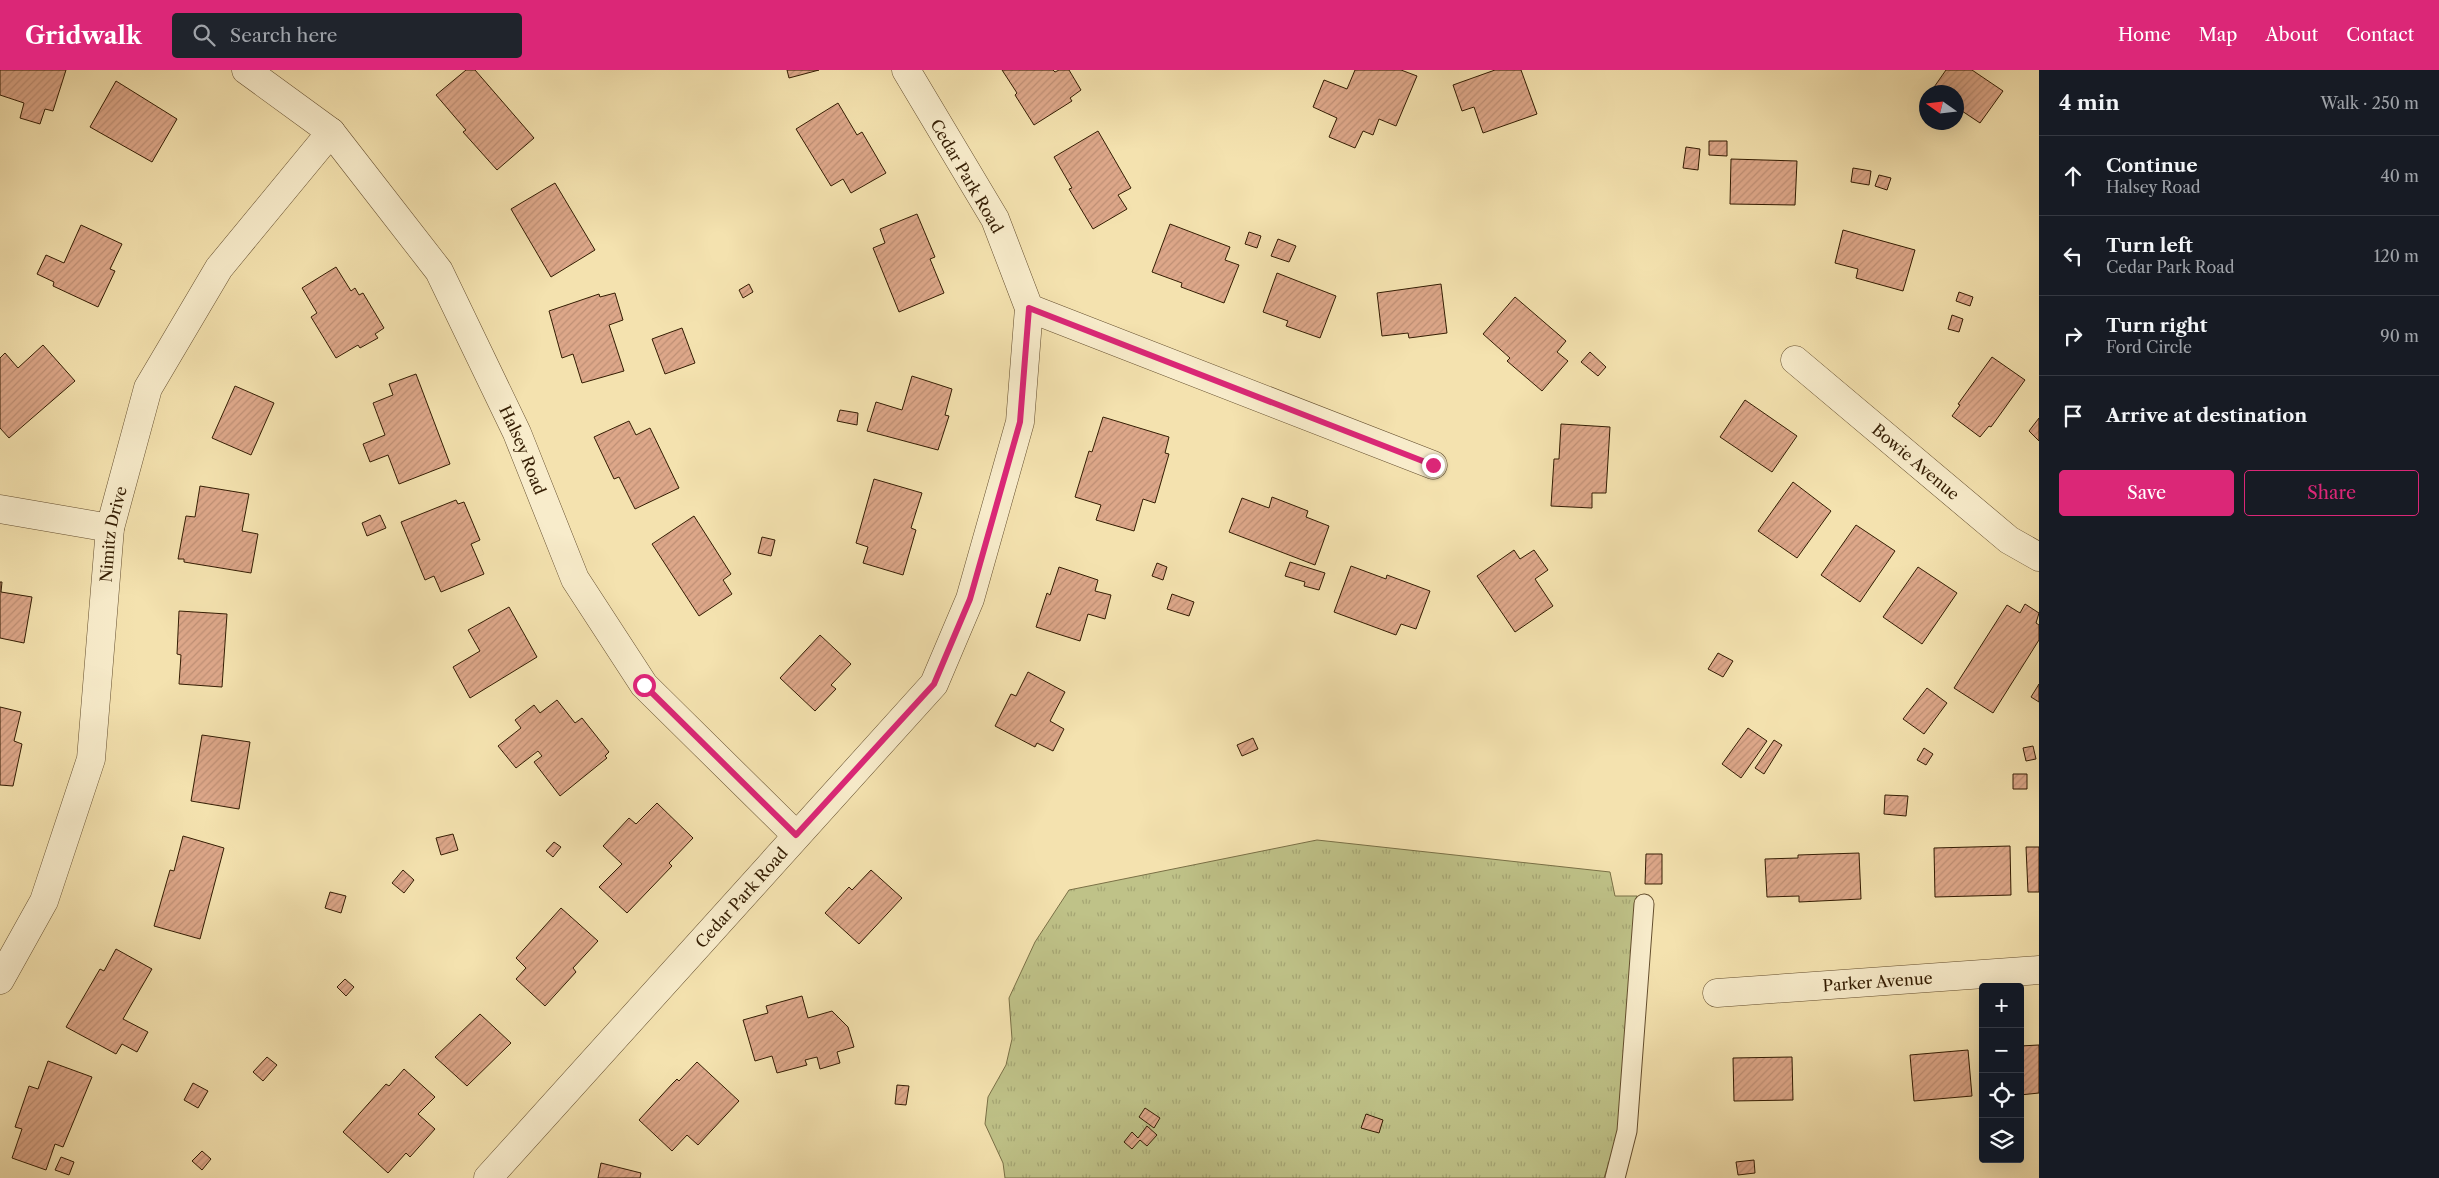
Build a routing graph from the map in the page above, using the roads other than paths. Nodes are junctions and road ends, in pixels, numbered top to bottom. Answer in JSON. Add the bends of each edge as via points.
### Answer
{"nodes":[{"id":1,"x":246,"y":70,"type":"edge"},
{"id":2,"x":906,"y":70,"type":"edge"},
{"id":3,"x":331,"y":132,"type":"junction"},
{"id":4,"x":1029,"y":308,"type":"junction"},
{"id":5,"x":1795,"y":360,"type":"dead end"},
{"id":6,"x":1433,"y":465,"type":"dead end"},
{"id":7,"x":0,"y":509,"type":"edge"},
{"id":8,"x":110,"y":528,"type":"junction"},
{"id":9,"x":2039,"y":557,"type":"edge"},
{"id":10,"x":796,"y":835,"type":"junction"},
{"id":11,"x":1644,"y":904,"type":"dead end"},
{"id":12,"x":2039,"y":970,"type":"edge"},
{"id":13,"x":0,"y":980,"type":"edge"},
{"id":14,"x":1717,"y":993,"type":"dead end"},
{"id":15,"x":488,"y":1178,"type":"edge"},
{"id":16,"x":1615,"y":1178,"type":"edge"}],
"edges":[{"from":1,"to":3,"type":"street","name":"Halsey Road"},
{"from":2,"to":4,"type":"street","name":"Cedar Park Road","via":[[996,219]]},
{"from":3,"to":8,"type":"street","name":"Nimitz Drive","via":[[219,268],[148,388]]},
{"from":3,"to":10,"type":"street","name":"Halsey Road","via":[[439,270],[517,433],[575,579],[644,685]]},
{"from":4,"to":6,"type":"street"},
{"from":4,"to":10,"type":"street","name":"Cedar Park Road","via":[[1020,422],[970,599],[934,684]]},
{"from":5,"to":9,"type":"street","name":"Bowie Avenue","via":[[2009,540]]},
{"from":7,"to":8,"type":"street"},
{"from":8,"to":13,"type":"street","name":"Nimitz Drive","via":[[91,759],[44,901]]},
{"from":10,"to":15,"type":"street","name":"Cedar Park Road"},
{"from":11,"to":16,"type":"lane","via":[[1627,1131]]},
{"from":12,"to":14,"type":"street","name":"Parker Avenue"}]}
